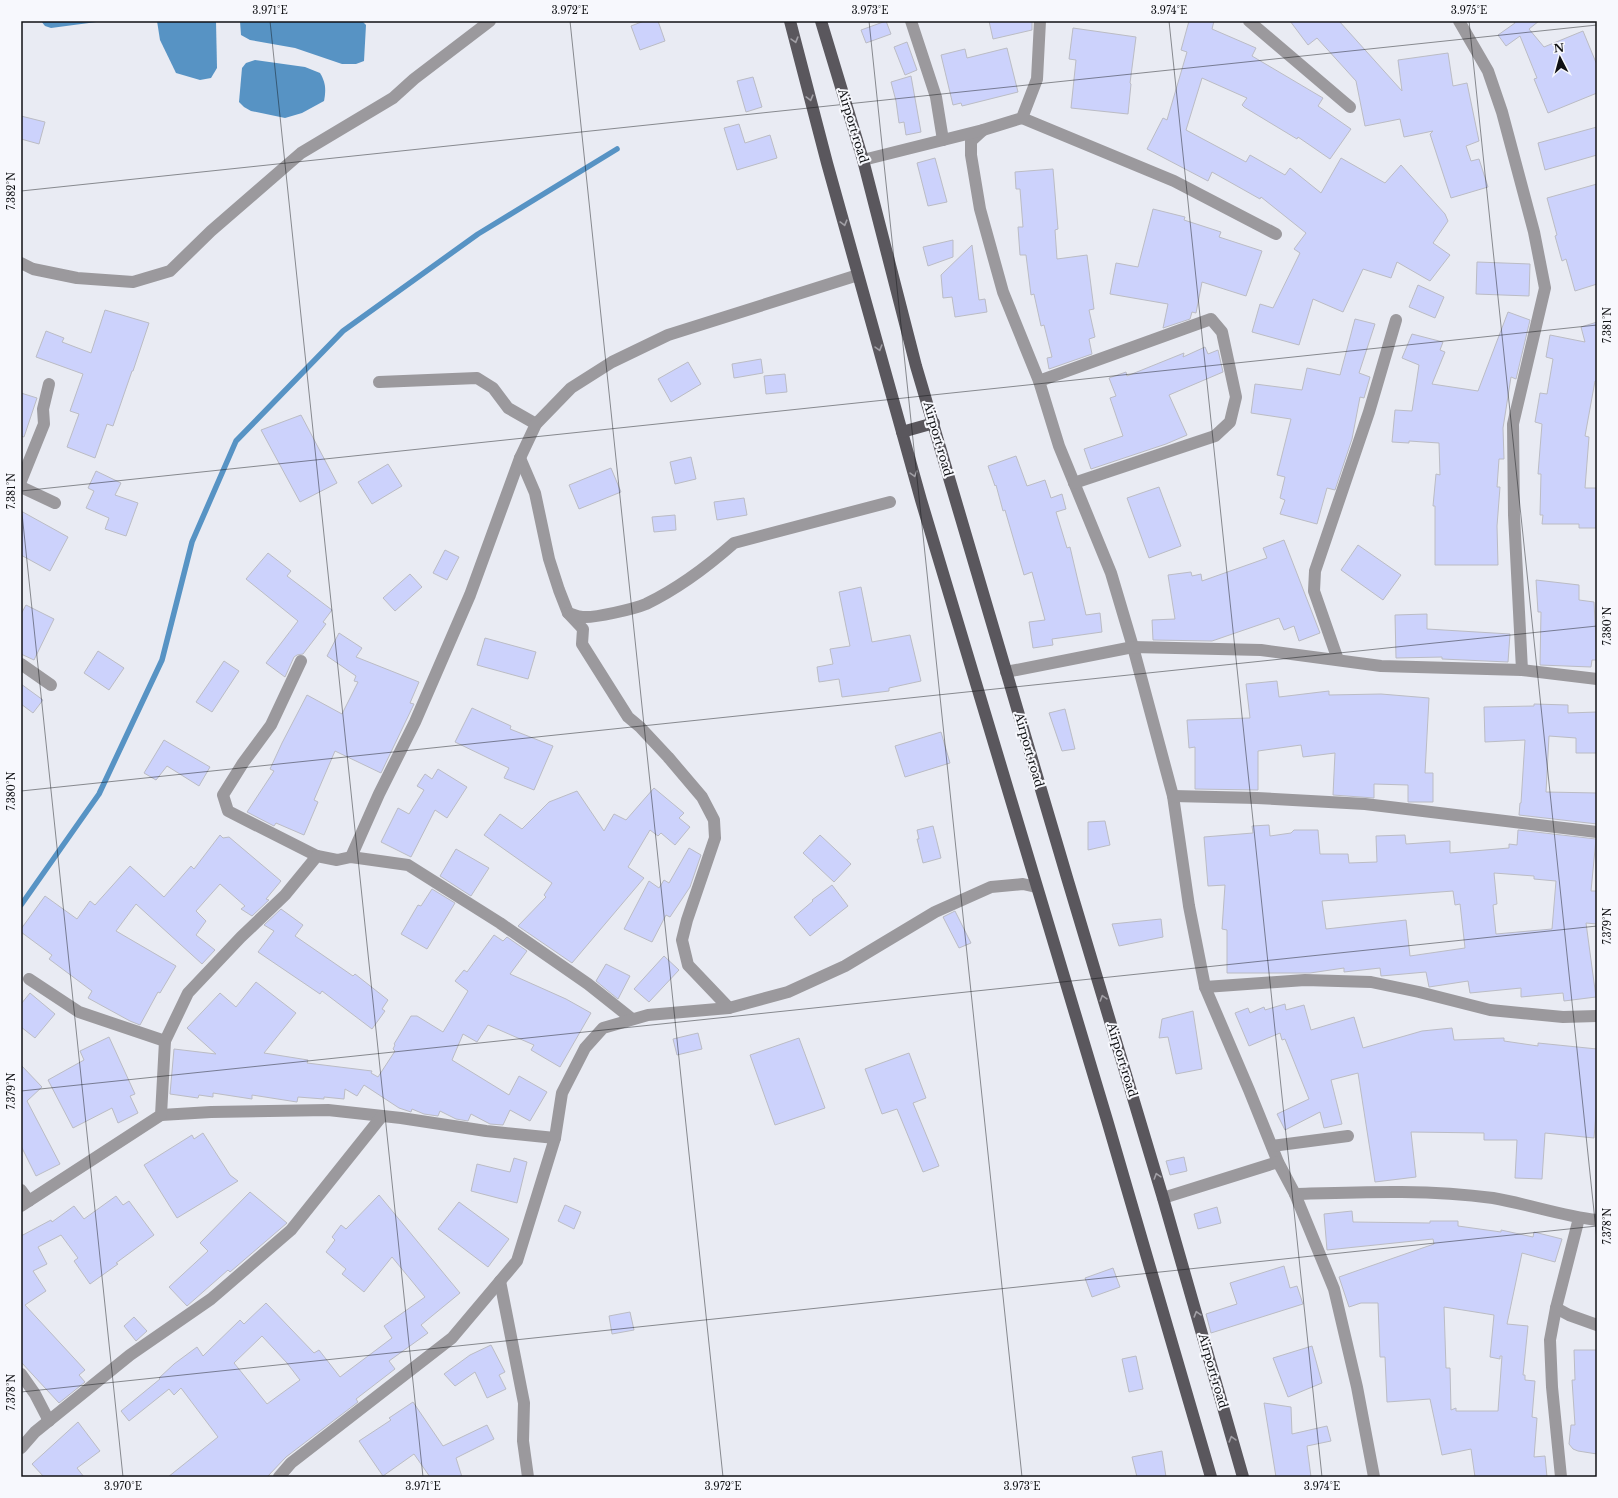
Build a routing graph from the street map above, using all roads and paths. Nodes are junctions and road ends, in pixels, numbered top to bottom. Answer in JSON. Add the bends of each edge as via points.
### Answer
{"nodes":[{"id":1,"x":490,"y":21,"type":"edge"},
{"id":2,"x":790,"y":21,"type":"edge"},
{"id":3,"x":821,"y":21,"type":"edge"},
{"id":4,"x":911,"y":21,"type":"edge"},
{"id":5,"x":1040,"y":21,"type":"edge"},
{"id":6,"x":1249,"y":21,"type":"edge"},
{"id":7,"x":1460,"y":21,"type":"edge"},
{"id":8,"x":1350,"y":107,"type":"dead end"},
{"id":9,"x":1022,"y":118,"type":"junction"},
{"id":10,"x":983,"y":130,"type":"junction"},
{"id":11,"x":943,"y":140,"type":"junction"},
{"id":12,"x":863,"y":160,"type":"junction"},
{"id":13,"x":1276,"y":234,"type":"dead end"},
{"id":14,"x":21,"y":263,"type":"edge"},
{"id":15,"x":858,"y":275,"type":"junction"},
{"id":16,"x":1396,"y":320,"type":"dead end"},
{"id":17,"x":1039,"y":381,"type":"junction"},
{"id":18,"x":379,"y":382,"type":"dead end"},
{"id":19,"x":49,"y":384,"type":"dead end"},
{"id":20,"x":934,"y":423,"type":"junction"},
{"id":21,"x":536,"y":424,"type":"junction"},
{"id":22,"x":902,"y":432,"type":"junction"},
{"id":23,"x":520,"y":458,"type":"junction"},
{"id":24,"x":21,"y":481,"type":"edge"},
{"id":25,"x":1074,"y":483,"type":"junction"},
{"id":26,"x":21,"y":487,"type":"edge"},
{"id":27,"x":890,"y":502,"type":"dead end"},
{"id":28,"x":55,"y":503,"type":"dead end"},
{"id":29,"x":568,"y":613,"type":"junction"},
{"id":30,"x":1133,"y":647,"type":"junction"},
{"id":31,"x":1338,"y":660,"type":"junction"},
{"id":32,"x":301,"y":661,"type":"dead end"},
{"id":33,"x":21,"y":664,"type":"edge"},
{"id":34,"x":1522,"y":670,"type":"junction"},
{"id":35,"x":1006,"y":672,"type":"junction"},
{"id":36,"x":1597,"y":679,"type":"edge"},
{"id":37,"x":51,"y":685,"type":"dead end"},
{"id":38,"x":1173,"y":796,"type":"junction"},
{"id":39,"x":1597,"y":832,"type":"edge"},
{"id":40,"x":317,"y":856,"type":"junction"},
{"id":41,"x":351,"y":856,"type":"junction"},
{"id":42,"x":1036,"y":888,"type":"junction"},
{"id":43,"x":30,"y":979,"type":"dead end"},
{"id":44,"x":1205,"y":987,"type":"junction"},
{"id":45,"x":729,"y":1008,"type":"junction"},
{"id":46,"x":1597,"y":1016,"type":"edge"},
{"id":47,"x":632,"y":1019,"type":"junction"},
{"id":48,"x":165,"y":1041,"type":"junction"},
{"id":49,"x":161,"y":1115,"type":"junction"},
{"id":50,"x":382,"y":1116,"type":"junction"},
{"id":51,"x":1348,"y":1136,"type":"dead end"},
{"id":52,"x":555,"y":1138,"type":"junction"},
{"id":53,"x":1272,"y":1146,"type":"junction"},
{"id":54,"x":1278,"y":1162,"type":"junction"},
{"id":55,"x":21,"y":1190,"type":"edge"},
{"id":56,"x":1295,"y":1194,"type":"junction"},
{"id":57,"x":1163,"y":1198,"type":"junction"},
{"id":58,"x":25,"y":1204,"type":"edge"},
{"id":59,"x":1580,"y":1218,"type":"junction"},
{"id":60,"x":1597,"y":1220,"type":"edge"},
{"id":61,"x":500,"y":1281,"type":"junction"},
{"id":62,"x":1556,"y":1308,"type":"junction"},
{"id":63,"x":1597,"y":1325,"type":"edge"},
{"id":64,"x":21,"y":1374,"type":"edge"},
{"id":65,"x":49,"y":1421,"type":"junction"},
{"id":66,"x":21,"y":1448,"type":"edge"},
{"id":67,"x":279,"y":1477,"type":"edge"},
{"id":68,"x":528,"y":1477,"type":"edge"},
{"id":69,"x":1211,"y":1477,"type":"edge"},
{"id":70,"x":1243,"y":1477,"type":"edge"},
{"id":71,"x":1374,"y":1477,"type":"edge"},
{"id":72,"x":1561,"y":1477,"type":"edge"}],
"edges":[{"from":1,"to":14,"type":"street","via":[[414,78],[393,98],[302,152],[211,231],[170,271],[132,282],[78,278],[33,269]]},
{"from":2,"to":15,"type":"main road","one_way":true},
{"from":3,"to":12,"type":"main road","name":"Airport road"},
{"from":4,"to":11,"type":"street","via":[[936,97]]},
{"from":5,"to":9,"type":"street","via":[[1037,79]]},
{"from":6,"to":8,"type":"street"},
{"from":7,"to":34,"type":"street","via":[[1488,71],[1502,112],[1534,232],[1545,288],[1513,424],[1514,515]]},
{"from":9,"to":10,"type":"street"},
{"from":9,"to":13,"type":"street","via":[[1174,181]]},
{"from":10,"to":11,"type":"street"},
{"from":10,"to":17,"type":"street","via":[[971,141],[980,209],[1003,292]]},
{"from":11,"to":12,"type":"street"},
{"from":12,"to":20,"type":"main road","name":"Airport road","via":[[916,366]]},
{"from":15,"to":21,"type":"street","via":[[668,335],[612,362],[571,388]]},
{"from":15,"to":22,"type":"main road","one_way":true},
{"from":16,"to":31,"type":"street","via":[[1369,412],[1315,571],[1314,591]]},
{"from":17,"to":25,"type":"street","via":[[1059,446]]},
{"from":17,"to":25,"type":"street","via":[[1211,319],[1222,332],[1236,397],[1230,422],[1215,436]]},
{"from":18,"to":21,"type":"street","via":[[477,378],[493,388],[508,408]]},
{"from":19,"to":24,"type":"street","via":[[43,409],[44,424]]},
{"from":20,"to":22,"type":"main road"},
{"from":20,"to":35,"type":"main road","name":"Airport road"},
{"from":21,"to":23,"type":"street"},
{"from":22,"to":42,"type":"main road","one_way":true},
{"from":23,"to":29,"type":"street","via":[[535,493],[549,560]]},
{"from":23,"to":41,"type":"street","via":[[467,602],[415,722]]},
{"from":25,"to":30,"type":"street","via":[[1111,573]]},
{"from":26,"to":28,"type":"street"},
{"from":27,"to":29,"type":"street","via":[[734,543],[716,558],[644,605],[598,616],[582,617]]},
{"from":29,"to":45,"type":"street","via":[[583,629],[582,644],[628,717],[650,737],[702,797],[714,820],[715,838],[682,940],[688,965]]},
{"from":30,"to":31,"type":"street","via":[[1261,650]]},
{"from":30,"to":35,"type":"street"},
{"from":30,"to":38,"type":"street"},
{"from":31,"to":34,"type":"street","via":[[1381,666]]},
{"from":32,"to":40,"type":"street","via":[[271,725],[223,795],[228,811]]},
{"from":33,"to":37,"type":"street"},
{"from":34,"to":36,"type":"street"},
{"from":57,"to":35,"type":"main road","name":"Airport road","one_way":true},
{"from":38,"to":39,"type":"street","via":[[1364,804]]},
{"from":38,"to":44,"type":"street","via":[[1189,906]]},
{"from":40,"to":41,"type":"street","via":[[337,860]]},
{"from":40,"to":48,"type":"street","via":[[285,895],[241,936],[188,994]]},
{"from":41,"to":47,"type":"street","via":[[408,865],[500,923],[588,984]]},
{"from":42,"to":45,"type":"street","via":[[1023,884],[991,887],[935,912],[845,966],[788,992]]},
{"from":42,"to":69,"type":"main road","via":[[1105,1112]]},
{"from":43,"to":48,"type":"street","via":[[79,1012]]},
{"from":44,"to":46,"type":"street","via":[[1305,980],[1372,982],[1490,1010],[1563,1017]]},
{"from":44,"to":53,"type":"street"},
{"from":45,"to":47,"type":"street","via":[[648,1015]]},
{"from":47,"to":52,"type":"street","via":[[603,1028],[585,1048],[562,1093]]},
{"from":48,"to":49,"type":"street"},
{"from":49,"to":50,"type":"street","via":[[328,1110]]},
{"from":49,"to":58,"type":"street"},
{"from":50,"to":52,"type":"street","via":[[486,1132]]},
{"from":50,"to":65,"type":"street","via":[[291,1230],[211,1299],[130,1355]]},
{"from":51,"to":53,"type":"street"},
{"from":52,"to":61,"type":"street","via":[[518,1261]]},
{"from":53,"to":54,"type":"street"},
{"from":54,"to":56,"type":"street"},
{"from":54,"to":57,"type":"street"},
{"from":55,"to":58,"type":"street"},
{"from":56,"to":59,"type":"street","via":[[1420,1192],[1493,1198]]},
{"from":56,"to":71,"type":"street","via":[[1334,1289],[1357,1387]]},
{"from":70,"to":57,"type":"main road","name":"Airport road","one_way":true},
{"from":59,"to":60,"type":"street"},
{"from":59,"to":62,"type":"street"},
{"from":61,"to":67,"type":"street","via":[[452,1338],[291,1463]]},
{"from":61,"to":68,"type":"street","via":[[524,1403],[523,1441]]},
{"from":62,"to":63,"type":"street"},
{"from":62,"to":72,"type":"street","via":[[1550,1340]]},
{"from":64,"to":65,"type":"street"},
{"from":65,"to":66,"type":"street"}]}
